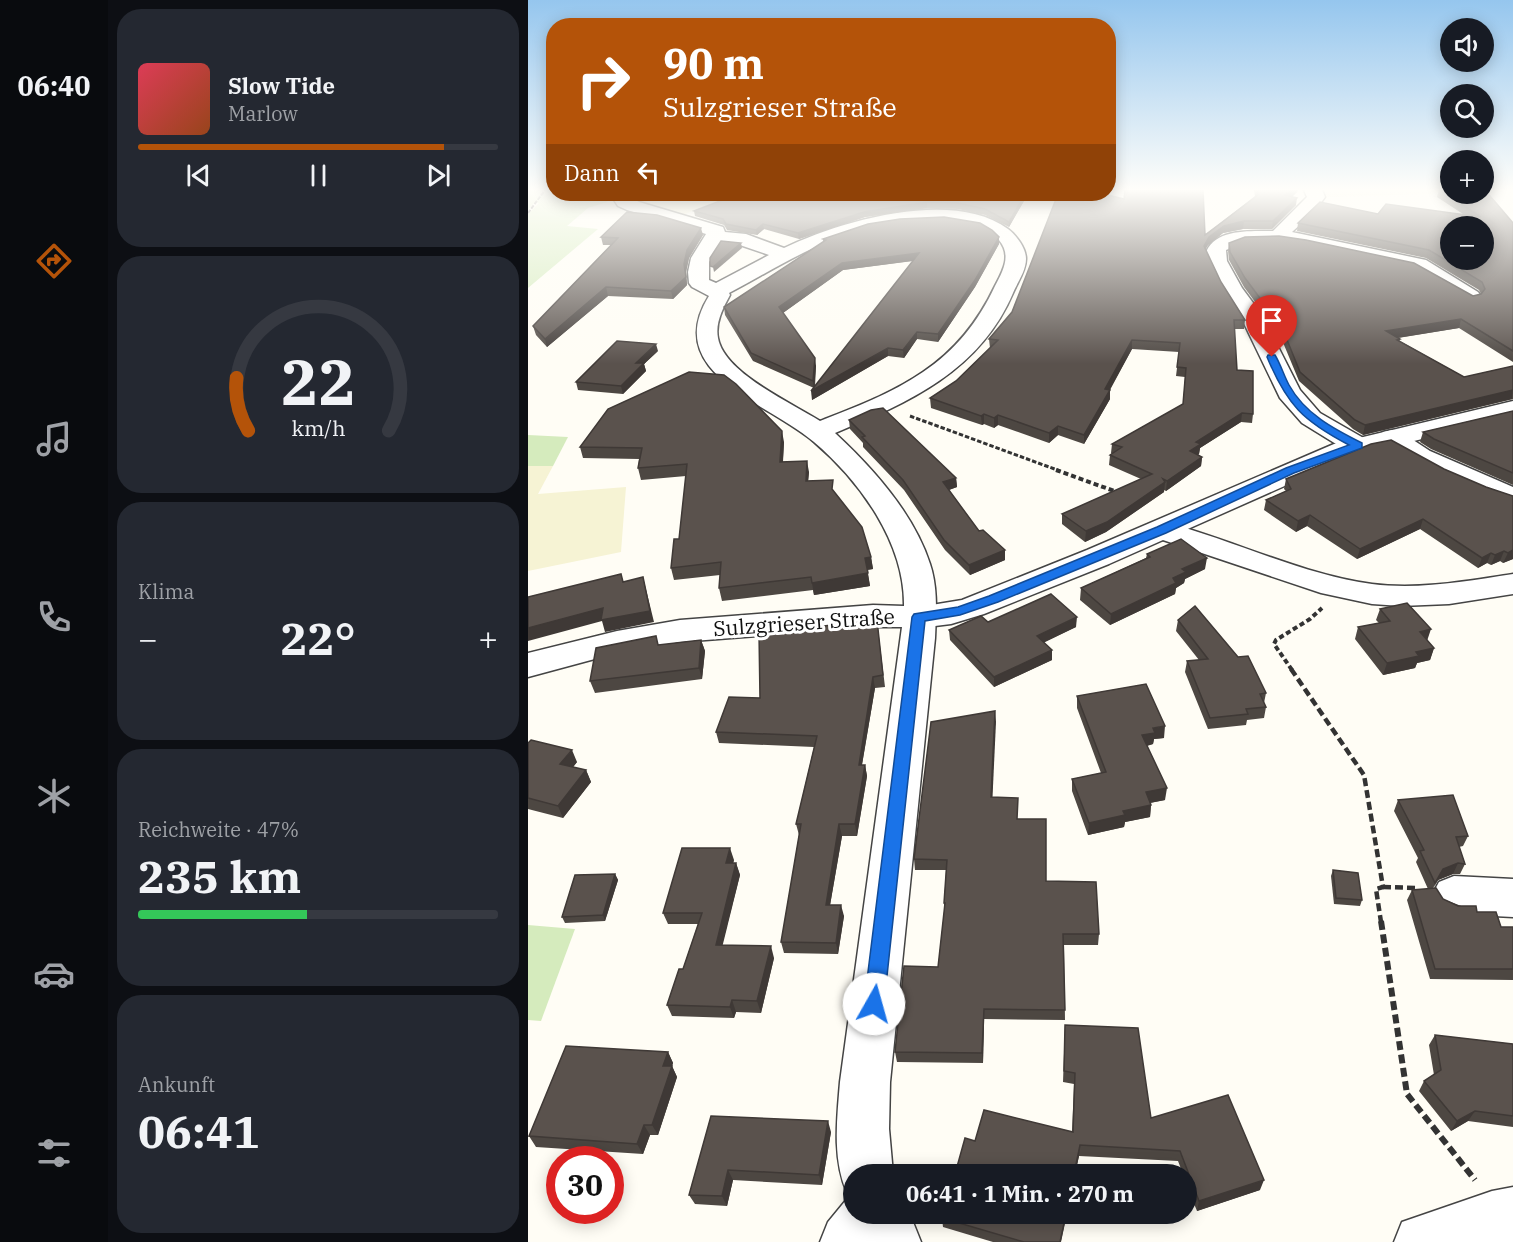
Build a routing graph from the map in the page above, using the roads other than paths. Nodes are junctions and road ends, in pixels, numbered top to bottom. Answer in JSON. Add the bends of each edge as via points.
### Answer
{"nodes":[{"id":1,"x":708,"y":248,"type":"edge"},
{"id":2,"x":767,"y":248,"type":"edge"},
{"id":3,"x":802,"y":248,"type":"edge"},
{"id":4,"x":1012,"y":248,"type":"edge"},
{"id":5,"x":1217,"y":248,"type":"edge"},
{"id":6,"x":1342,"y":248,"type":"edge"},
{"id":7,"x":786,"y":255,"type":"junction"},
{"id":8,"x":716,"y":291,"type":"junction"},
{"id":9,"x":1471,"y":296,"type":"edge"},
{"id":10,"x":1513,"y":409,"type":"edge"},
{"id":11,"x":818,"y":431,"type":"junction"},
{"id":12,"x":1392,"y":438,"type":"junction"},
{"id":13,"x":1358,"y":446,"type":"junction"},
{"id":14,"x":1513,"y":497,"type":"edge"},
{"id":15,"x":1161,"y":530,"type":"junction"},
{"id":16,"x":1513,"y":584,"type":"edge"},
{"id":17,"x":919,"y":617,"type":"junction"},
{"id":18,"x":528,"y":665,"type":"edge"},
{"id":19,"x":1454,"y":896,"type":"dead end"},
{"id":20,"x":1513,"y":898,"type":"edge"},
{"id":21,"x":865,"y":1164,"type":"edge"},
{"id":22,"x":1510,"y":1215,"type":"edge"},
{"id":23,"x":862,"y":1224,"type":"edge"},
{"id":24,"x":880,"y":1224,"type":"edge"},
{"id":25,"x":848,"y":1242,"type":"edge"},
{"id":26,"x":893,"y":1242,"type":"edge"},
{"id":27,"x":1422,"y":1242,"type":"edge"}],
"edges":[{"from":1,"to":8,"type":"street","via":[[699,266],[700,284]]},
{"from":2,"to":7,"type":"street"},
{"from":3,"to":7,"type":"street"},
{"from":4,"to":11,"type":"street","via":[[1016,260],[1001,297],[976,338],[948,365],[879,405]]},
{"from":5,"to":13,"type":"street","via":[[1215,258],[1251,315],[1289,393],[1311,418]]},
{"from":6,"to":9,"type":"street","via":[[1428,268]]},
{"from":7,"to":8,"type":"street"},
{"from":8,"to":11,"type":"street","via":[[720,295],[708,315],[706,330],[716,360]]},
{"from":10,"to":12,"type":"street","name":"Sulzgrieser Straße"},
{"from":11,"to":17,"type":"street","via":[[842,454],[903,534],[917,574]]},
{"from":12,"to":13,"type":"street","name":"Sulzgrieser Straße"},
{"from":12,"to":14,"type":"street","via":[[1420,457]]},
{"from":13,"to":15,"type":"street","name":"Sulzgrieser Straße","via":[[1285,473]]},
{"from":15,"to":16,"type":"street","via":[[1332,586],[1372,594],[1449,594]]},
{"from":15,"to":17,"type":"street","name":"Sulzgrieser Straße","via":[[967,609]]},
{"from":17,"to":18,"type":"street","name":"Sulzgrieser Straße","via":[[873,616],[680,631],[616,642]]},
{"from":17,"to":21,"type":"street","via":[[871,1034],[862,1139]]},
{"from":19,"to":20,"type":"street"},
{"from":22,"to":27,"type":"street"},
{"from":23,"to":25,"type":"street"},
{"from":24,"to":26,"type":"street"}]}
